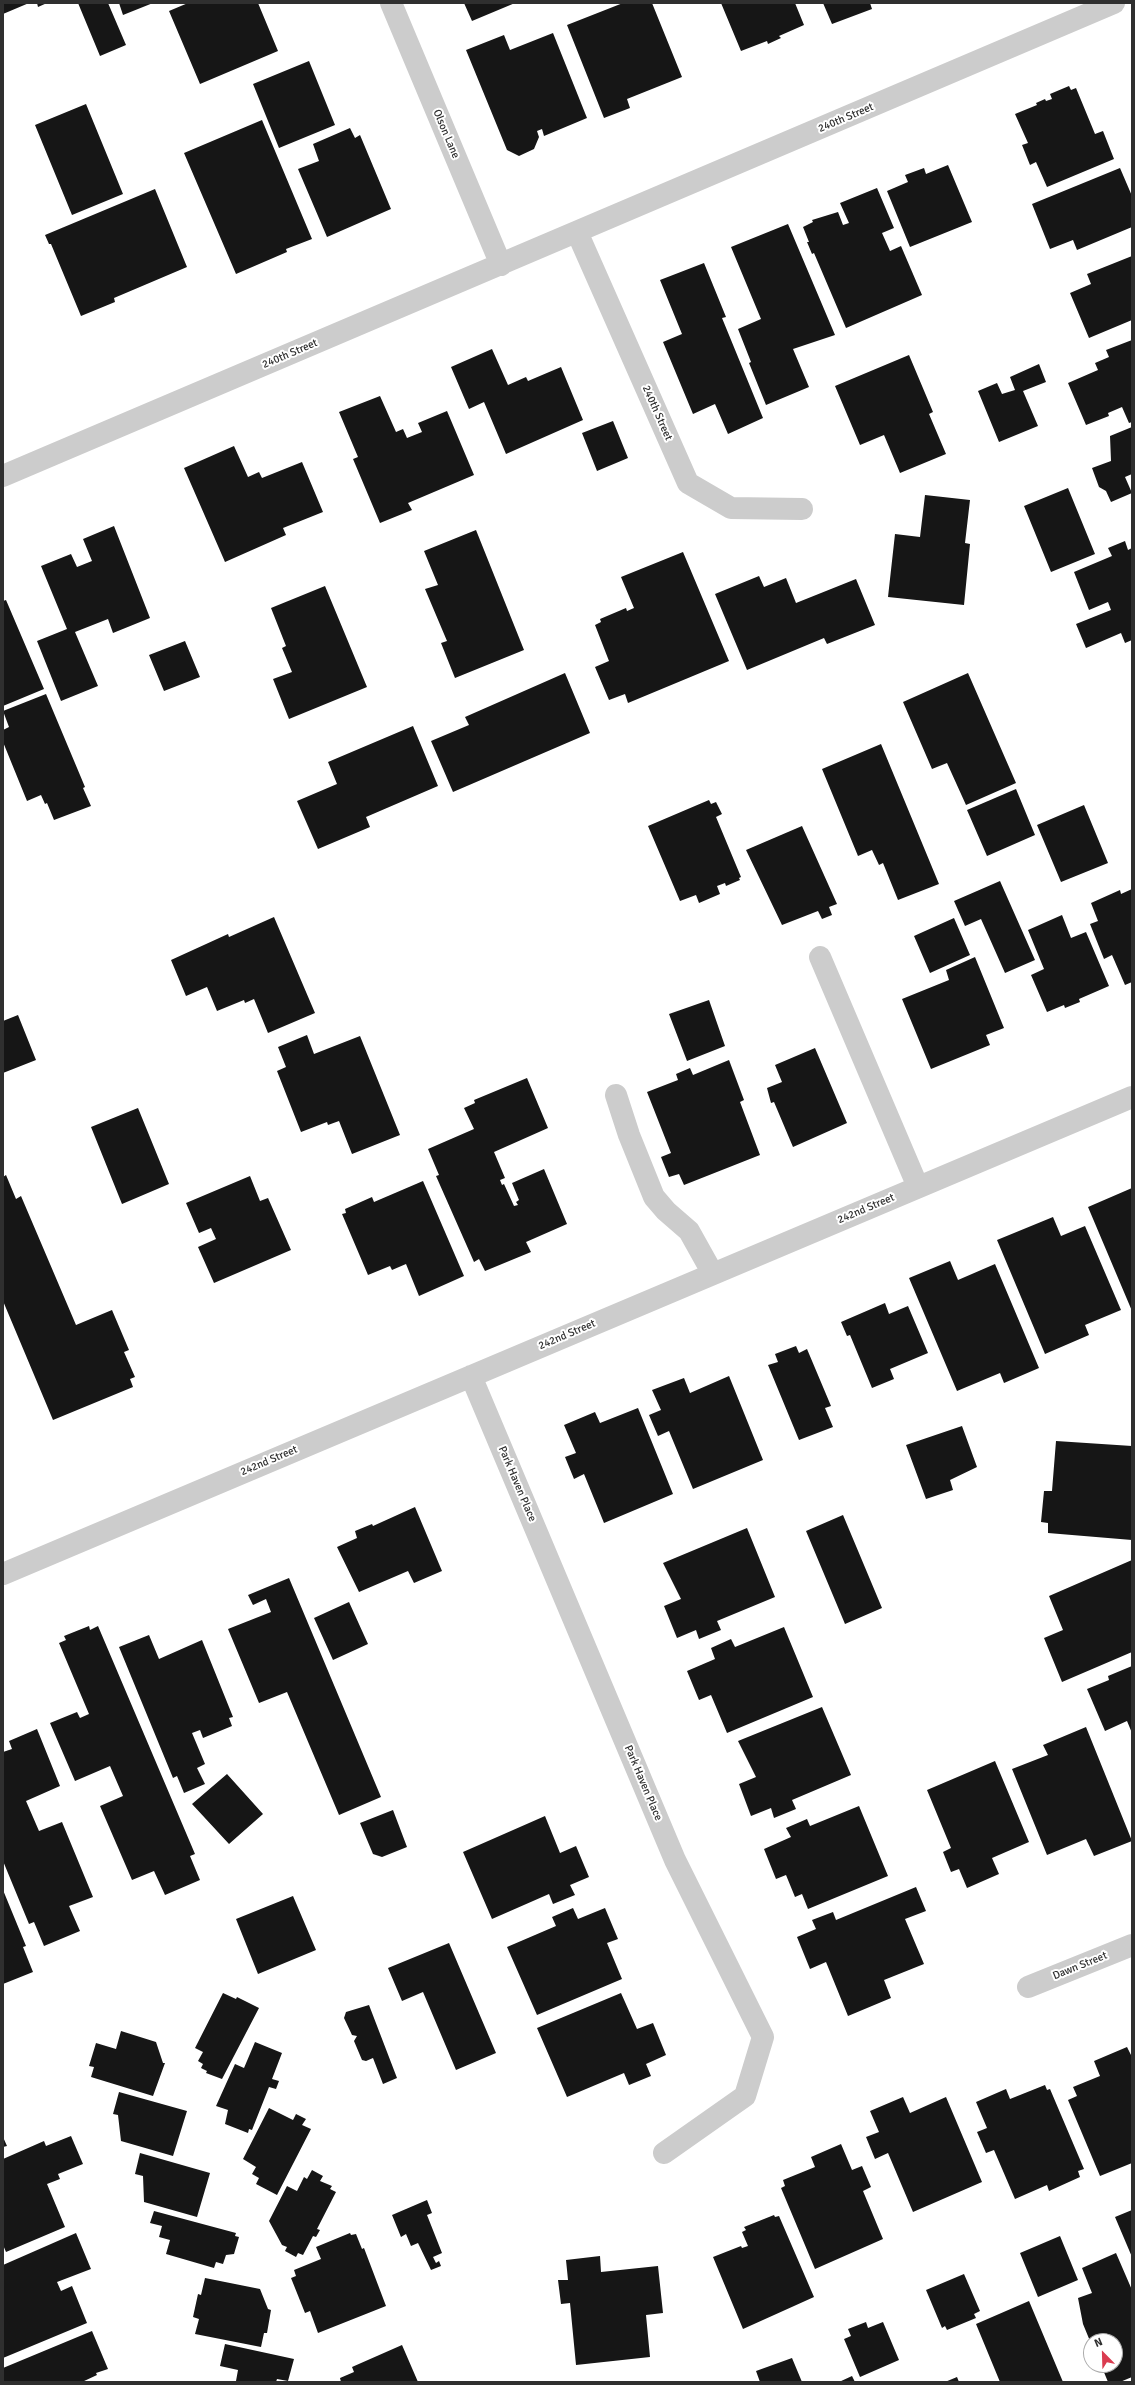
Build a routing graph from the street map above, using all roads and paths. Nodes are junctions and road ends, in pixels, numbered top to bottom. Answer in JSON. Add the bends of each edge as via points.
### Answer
{"nodes":[{"id":1,"x":391,"y":3,"type":"edge"},
{"id":2,"x":1114,"y":3,"type":"edge"},
{"id":3,"x":577,"y":232,"type":"junction"},
{"id":4,"x":501,"y":265,"type":"junction"},
{"id":5,"x":3,"y":476,"type":"edge"},
{"id":6,"x":802,"y":509,"type":"dead end"},
{"id":7,"x":820,"y":957,"type":"dead end"},
{"id":8,"x":616,"y":1095,"type":"dead end"},
{"id":9,"x":1132,"y":1097,"type":"edge"},
{"id":10,"x":918,"y":1188,"type":"junction"},
{"id":11,"x":713,"y":1274,"type":"junction"},
{"id":12,"x":471,"y":1376,"type":"junction"},
{"id":13,"x":3,"y":1574,"type":"edge"},
{"id":14,"x":1132,"y":1945,"type":"edge"},
{"id":15,"x":1028,"y":1987,"type":"dead end"},
{"id":16,"x":664,"y":2153,"type":"dead end"}],
"edges":[{"from":1,"to":4,"type":"street","name":"Olson Lane"},
{"from":2,"to":3,"type":"street","name":"240th Street"},
{"from":3,"to":4,"type":"street","name":"240th Street"},
{"from":3,"to":6,"type":"street","name":"240th Street","via":[[688,483],[731,508]]},
{"from":4,"to":5,"type":"street","name":"240th Street"},
{"from":7,"to":10,"type":"street"},
{"from":8,"to":11,"type":"street","via":[[654,1197],[690,1231]]},
{"from":9,"to":10,"type":"street","name":"242nd Street"},
{"from":10,"to":11,"type":"street","name":"242nd Street"},
{"from":11,"to":12,"type":"street","name":"242nd Street"},
{"from":12,"to":13,"type":"street","name":"242nd Street"},
{"from":12,"to":16,"type":"street","name":"Park Haven Place","via":[[675,1860],[763,2037],[745,2096]]},
{"from":14,"to":15,"type":"street","name":"Dawn Street"}]}
